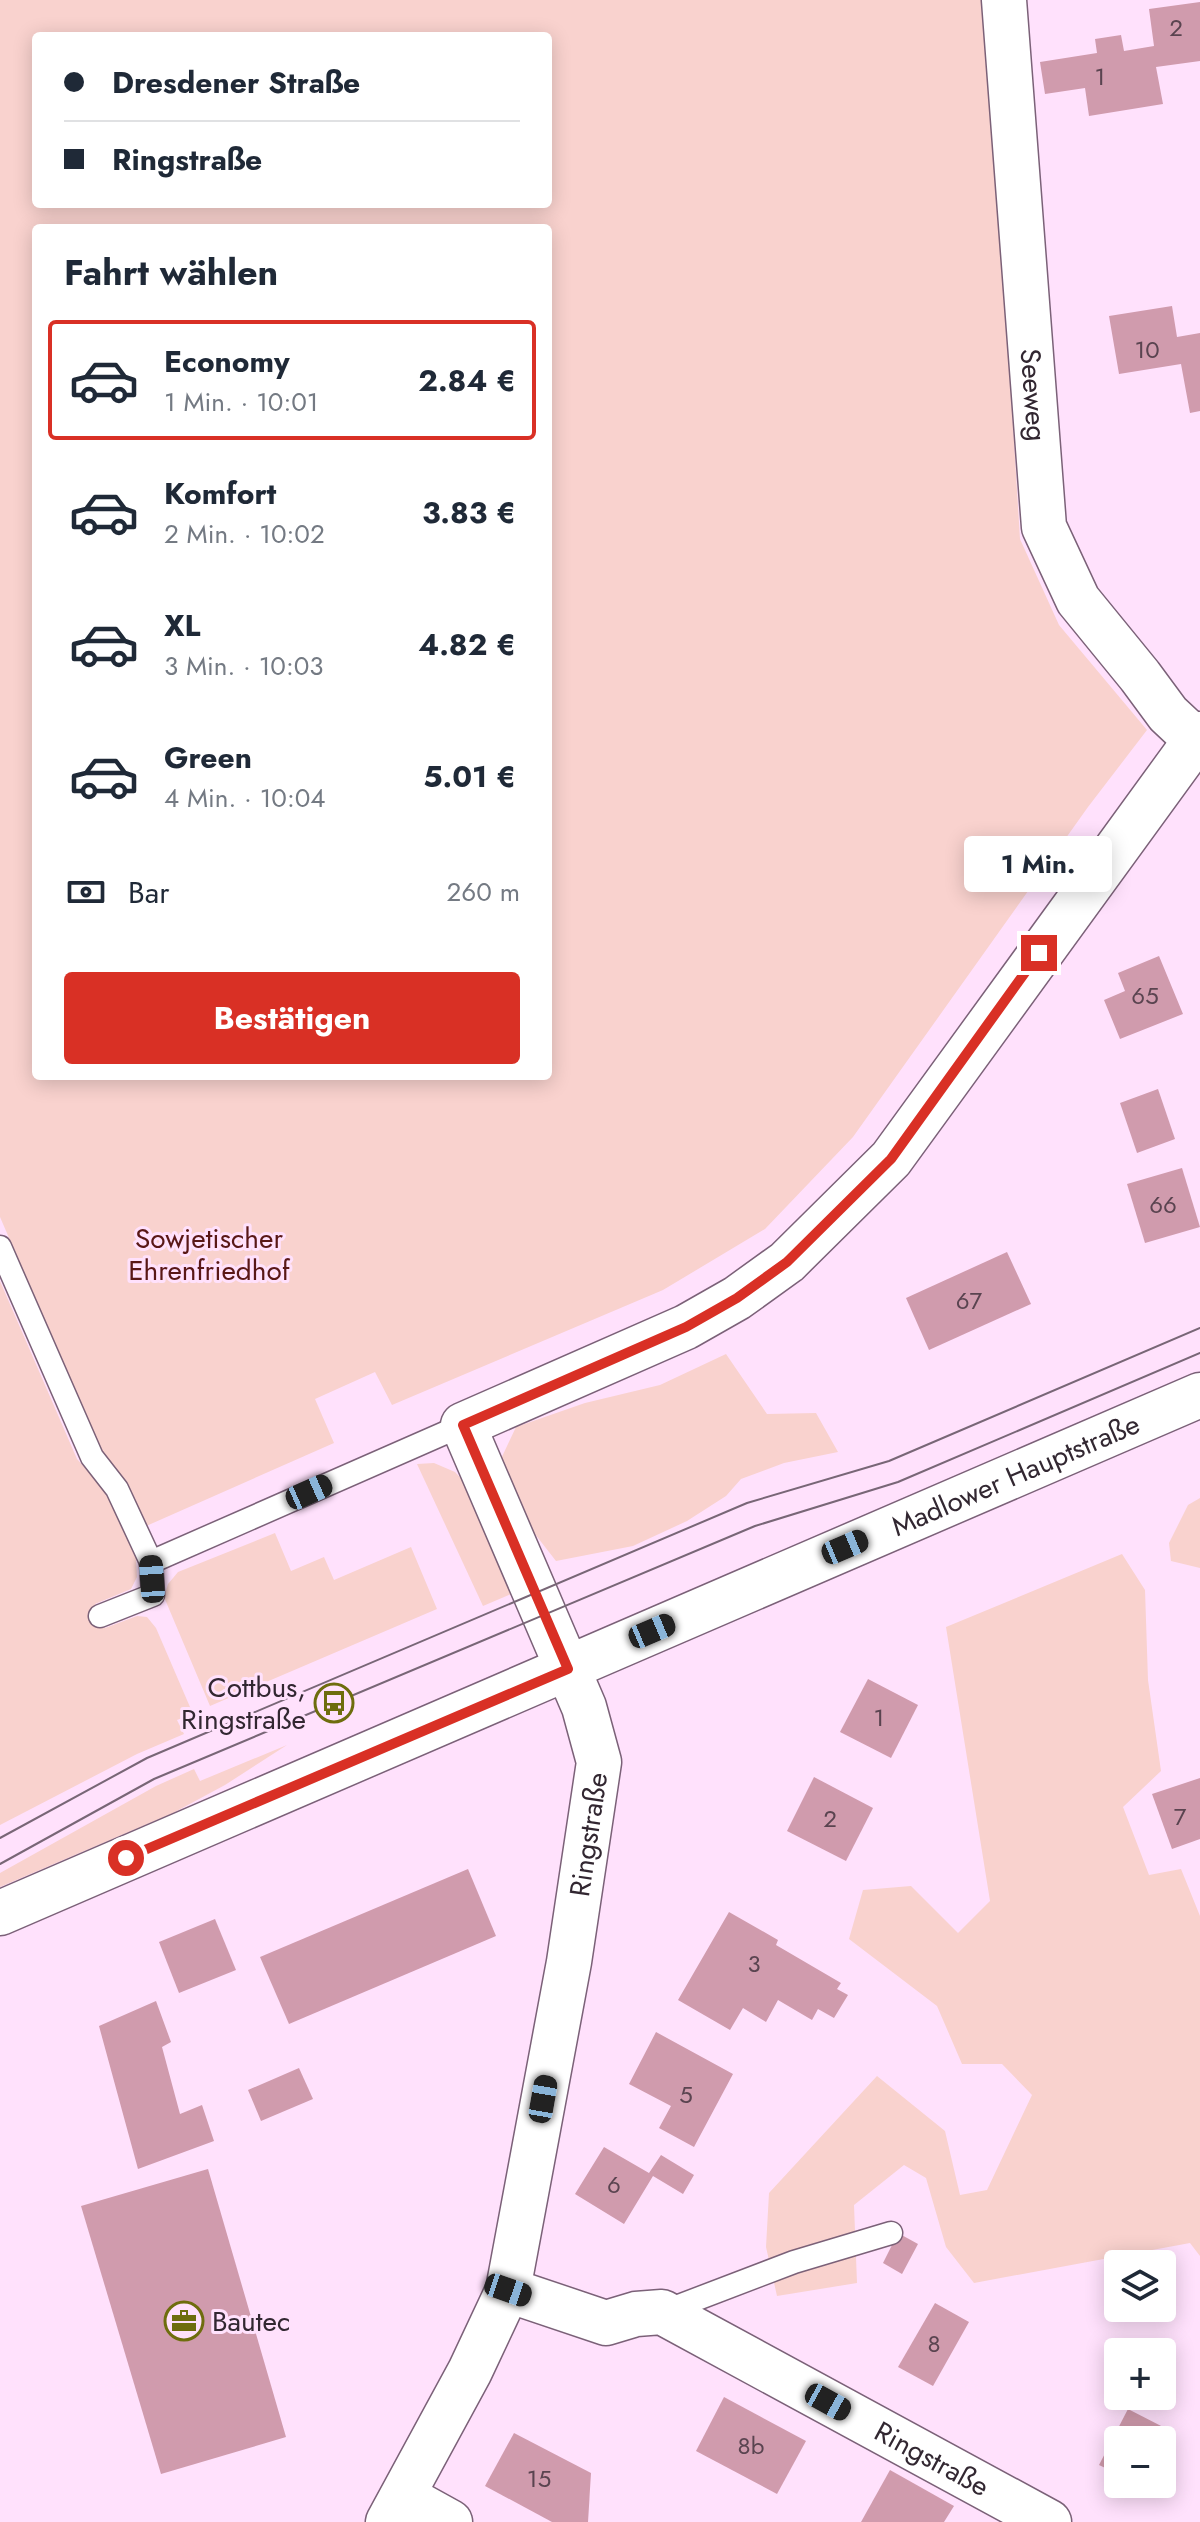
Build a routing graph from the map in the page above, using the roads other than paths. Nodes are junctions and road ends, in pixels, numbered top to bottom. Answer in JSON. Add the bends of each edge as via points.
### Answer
{"nodes":[{"id":1,"x":1004,"y":0,"type":"edge"},
{"id":2,"x":1199,"y":740,"type":"edge"},
{"id":3,"x":0,"y":1247,"type":"edge"},
{"id":4,"x":1200,"y":1395,"type":"edge"},
{"id":5,"x":463,"y":1425,"type":"junction"},
{"id":6,"x":151,"y":1562,"type":"junction"},
{"id":7,"x":100,"y":1616,"type":"dead end"},
{"id":8,"x":568,"y":1669,"type":"junction"},
{"id":9,"x":0,"y":1913,"type":"edge"},
{"id":10,"x":891,"y":2233,"type":"dead end"},
{"id":11,"x":508,"y":2290,"type":"junction"},
{"id":12,"x":662,"y":2312,"type":"junction"},
{"id":13,"x":395,"y":2509,"type":"edge"},
{"id":14,"x":450,"y":2522,"type":"edge"},
{"id":15,"x":1049,"y":2522,"type":"edge"}],
"edges":[{"from":1,"to":2,"type":"street","name":"Seeweg","via":[[1044,527],[1078,600],[1168,714]]},
{"from":2,"to":5,"type":"street","via":[[891,1159],[787,1262],[686,1327]]},
{"from":3,"to":6,"type":"lane","via":[[92,1457],[117,1489]]},
{"from":4,"to":8,"type":"street","name":"Madlower Hauptstraße"},
{"from":5,"to":6,"type":"lane"},
{"from":5,"to":8,"type":"street","name":"Ringstraße"},
{"from":6,"to":7,"type":"lane","via":[[153,1595]]},
{"from":8,"to":9,"type":"street","name":"Madlower Hauptstraße"},
{"from":8,"to":11,"type":"street","name":"Ringstraße","via":[[599,1762],[569,1962]]},
{"from":10,"to":12,"type":"lane","via":[[794,2262]]},
{"from":11,"to":12,"type":"street","via":[[606,2323]]},
{"from":11,"to":13,"type":"street","name":"Ringstraße"},
{"from":12,"to":15,"type":"street","name":"Ringstraße"},
{"from":13,"to":14,"type":"street","name":"Ringstraße"}]}
